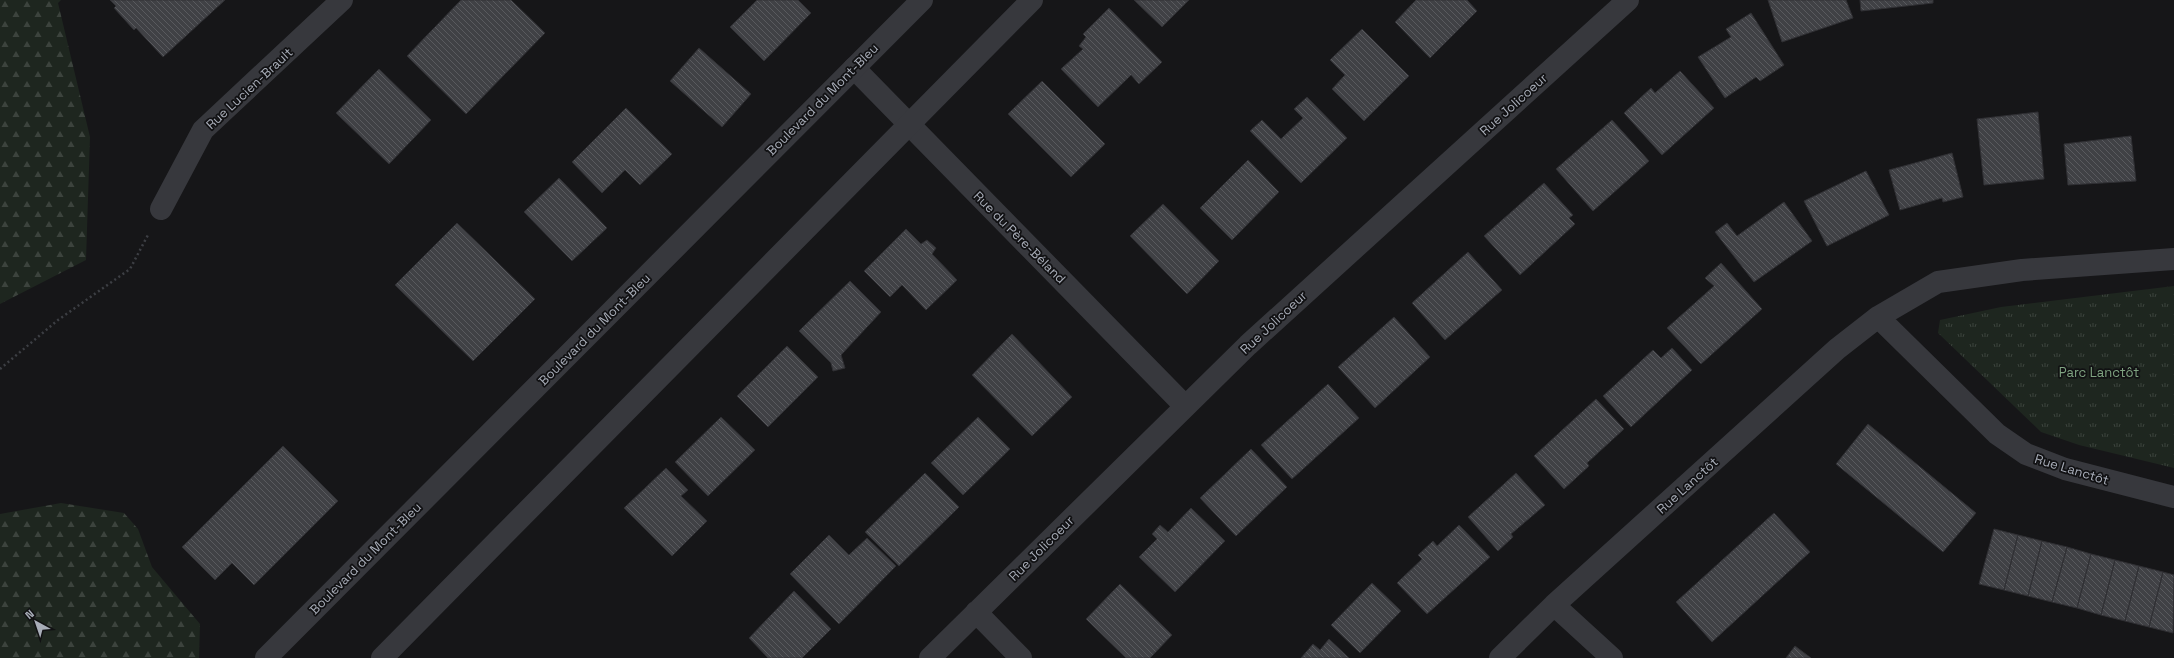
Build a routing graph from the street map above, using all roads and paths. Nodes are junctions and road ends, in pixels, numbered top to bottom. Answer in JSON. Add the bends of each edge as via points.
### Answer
{"nodes":[{"id":1,"x":342,"y":0,"type":"edge"},
{"id":2,"x":922,"y":0,"type":"edge"},
{"id":3,"x":1032,"y":0,"type":"edge"},
{"id":4,"x":1628,"y":0,"type":"edge"},
{"id":5,"x":854,"y":68,"type":"junction"},
{"id":6,"x":908,"y":124,"type":"junction"},
{"id":7,"x":161,"y":209,"type":"joint"},
{"id":8,"x":2174,"y":259,"type":"edge"},
{"id":9,"x":1878,"y":317,"type":"junction"},
{"id":10,"x":0,"y":370,"type":"edge"},
{"id":11,"x":1185,"y":406,"type":"junction"},
{"id":12,"x":2174,"y":497,"type":"edge"},
{"id":13,"x":1554,"y":605,"type":"junction"},
{"id":14,"x":976,"y":612,"type":"junction"},
{"id":15,"x":266,"y":658,"type":"edge"},
{"id":16,"x":382,"y":658,"type":"edge"},
{"id":17,"x":930,"y":658,"type":"edge"},
{"id":18,"x":1021,"y":658,"type":"edge"},
{"id":19,"x":1500,"y":658,"type":"edge"},
{"id":20,"x":1612,"y":658,"type":"edge"}],
"edges":[{"from":1,"to":7,"type":"street","name":"Rue Lucien-Brault","via":[[203,130]]},
{"from":2,"to":5,"type":"street","name":"Boulevard du Mont-Bleu"},
{"from":3,"to":6,"type":"street"},
{"from":4,"to":11,"type":"street","name":"Rue Jolicoeur","via":[[1248,345]]},
{"from":5,"to":6,"type":"street","name":"Rue du Père-Béland"},
{"from":5,"to":15,"type":"street","name":"Boulevard du Mont-Bleu"},
{"from":6,"to":11,"type":"street","name":"Rue du Père-Béland"},
{"from":6,"to":16,"type":"street"},
{"from":7,"to":10,"type":"path","via":[[130,269],[58,320]]},
{"from":8,"to":9,"type":"street","name":"Rue Lanctôt","via":[[2022,270],[1938,282]]},
{"from":9,"to":12,"type":"street","name":"Rue Lanctôt","via":[[1997,434],[2026,454],[2065,469]]},
{"from":9,"to":13,"type":"street","name":"Rue Lanctôt","via":[[1837,349]]},
{"from":11,"to":14,"type":"street","name":"Rue Jolicoeur"},
{"from":13,"to":19,"type":"street","name":"Rue Lanctôt"},
{"from":13,"to":20,"type":"street"},
{"from":14,"to":17,"type":"street","name":"Rue Jolicoeur"},
{"from":14,"to":18,"type":"street"}]}
